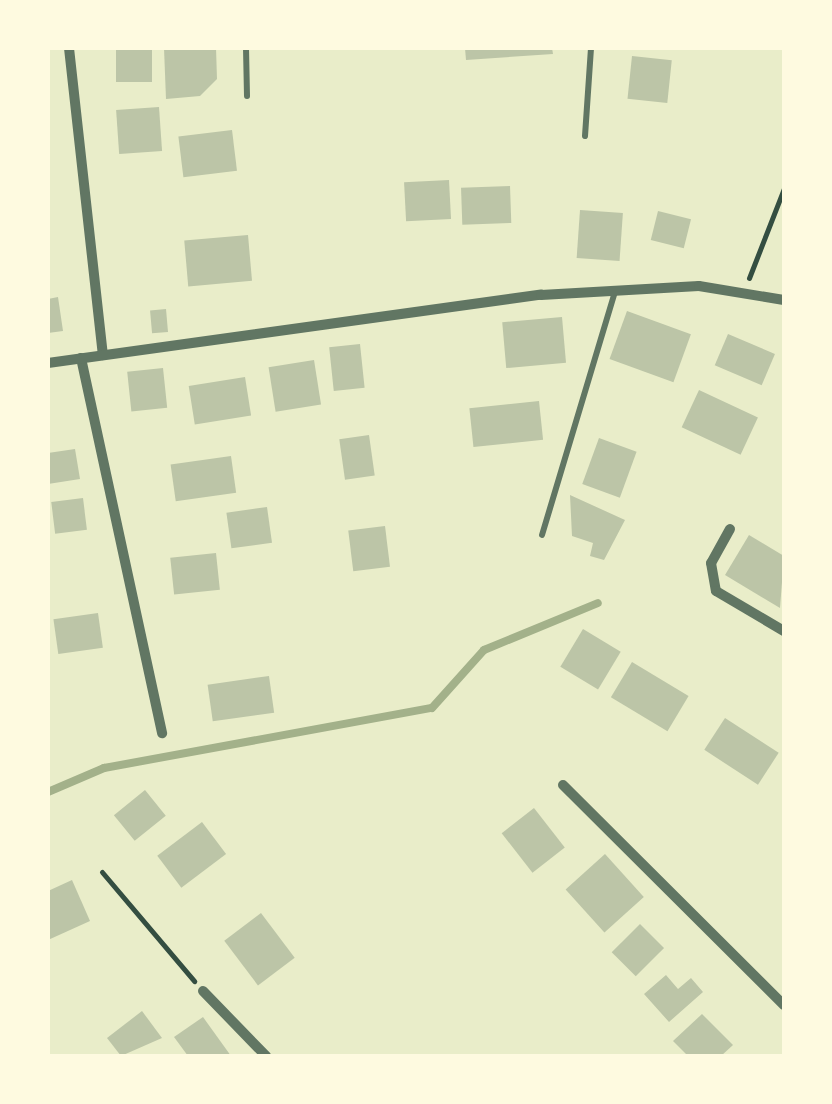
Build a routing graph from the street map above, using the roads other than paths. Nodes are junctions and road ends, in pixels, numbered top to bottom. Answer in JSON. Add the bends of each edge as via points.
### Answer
{"nodes":[{"id":1,"x":69,"y":48,"type":"edge"},
{"id":2,"x":246,"y":48,"type":"edge"},
{"id":3,"x":591,"y":48,"type":"edge"},
{"id":4,"x":247,"y":96,"type":"dead end"},
{"id":5,"x":585,"y":136,"type":"dead end"},
{"id":6,"x":615,"y":290,"type":"junction"},
{"id":7,"x":784,"y":300,"type":"edge"},
{"id":8,"x":102,"y":355,"type":"junction"},
{"id":9,"x":81,"y":358,"type":"junction"},
{"id":10,"x":48,"y":364,"type":"edge"},
{"id":11,"x":730,"y":529,"type":"dead end"},
{"id":12,"x":542,"y":535,"type":"dead end"},
{"id":13,"x":784,"y":631,"type":"edge"},
{"id":14,"x":162,"y":733,"type":"dead end"},
{"id":15,"x":563,"y":784,"type":"dead end"},
{"id":16,"x":202,"y":991,"type":"road end"},
{"id":17,"x":784,"y":1004,"type":"edge"},
{"id":18,"x":266,"y":1056,"type":"edge"}],
"edges":[{"from":1,"to":8,"type":"street"},
{"from":2,"to":4,"type":"lane"},
{"from":3,"to":5,"type":"lane"},
{"from":6,"to":7,"type":"street","via":[[744,290]]},
{"from":6,"to":8,"type":"street"},
{"from":6,"to":12,"type":"lane"},
{"from":8,"to":9,"type":"street"},
{"from":9,"to":10,"type":"street"},
{"from":9,"to":14,"type":"street"},
{"from":11,"to":13,"type":"street","via":[[711,564],[716,591]]},
{"from":15,"to":17,"type":"street"},
{"from":16,"to":18,"type":"street"}]}
